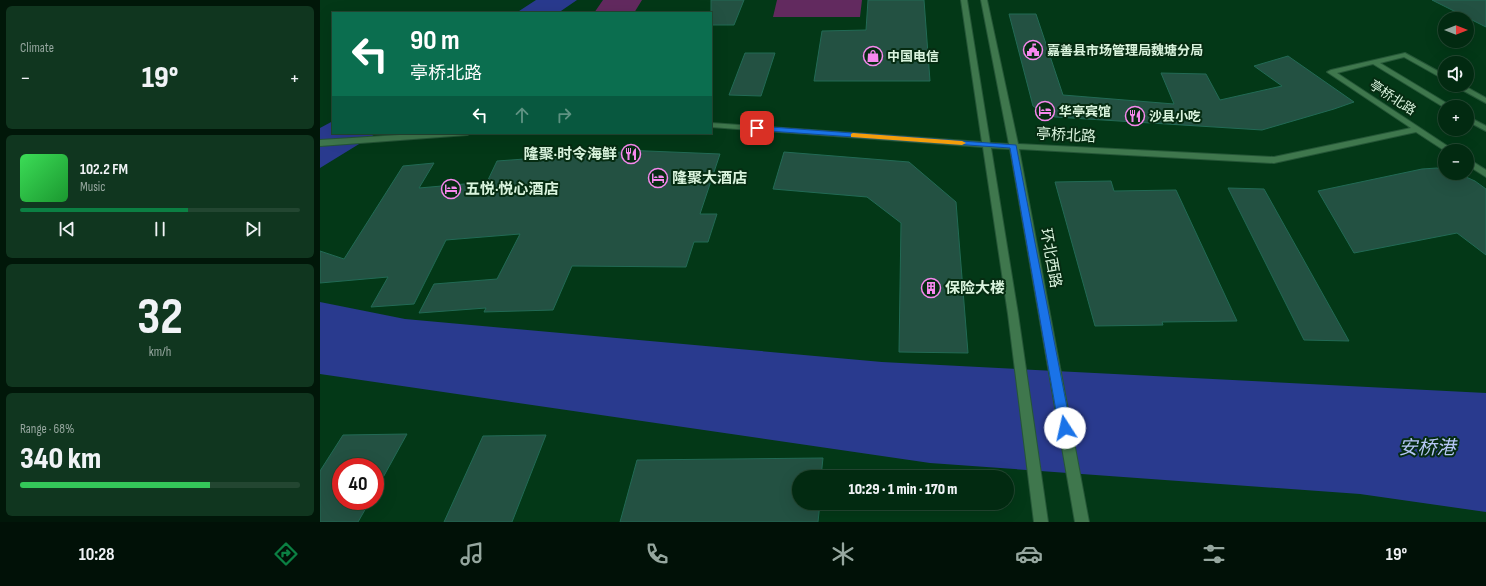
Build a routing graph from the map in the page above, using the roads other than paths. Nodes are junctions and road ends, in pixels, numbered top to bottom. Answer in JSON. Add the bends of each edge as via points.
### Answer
{"nodes":[{"id":1,"x":964,"y":0,"type":"edge"},
{"id":2,"x":984,"y":0,"type":"edge"},
{"id":3,"x":1374,"y":62,"type":"junction"},
{"id":4,"x":1438,"y":74,"type":"edge"},
{"id":5,"x":1469,"y":92,"type":"edge"},
{"id":6,"x":1438,"y":100,"type":"edge"},
{"id":7,"x":1486,"y":102,"type":"edge"},
{"id":8,"x":1474,"y":122,"type":"edge"},
{"id":9,"x":712,"y":125,"type":"edge"},
{"id":10,"x":1418,"y":129,"type":"junction"},
{"id":11,"x":1486,"y":129,"type":"edge"},
{"id":12,"x":452,"y":134,"type":"edge"},
{"id":13,"x":320,"y":143,"type":"edge"},
{"id":14,"x":1440,"y":144,"type":"edge"},
{"id":15,"x":986,"y":145,"type":"junction"},
{"id":16,"x":1014,"y":146,"type":"junction"},
{"id":17,"x":1474,"y":166,"type":"edge"},
{"id":18,"x":1486,"y":174,"type":"edge"},
{"id":19,"x":1041,"y":522,"type":"edge"},
{"id":20,"x":1082,"y":522,"type":"edge"}],
"edges":[{"from":1,"to":15,"type":"street"},
{"from":2,"to":16,"type":"street","name":"环北西路"},
{"from":3,"to":4,"type":"street","name":"亭桥北路","via":[[1405,55]]},
{"from":3,"to":6,"type":"street","name":"亭桥北路"},
{"from":3,"to":10,"type":"street","name":"亭桥北路","via":[[1331,72]]},
{"from":5,"to":7,"type":"street"},
{"from":8,"to":11,"type":"street"},
{"from":9,"to":15,"type":"street","name":"亭桥北路"},
{"from":10,"to":14,"type":"street","name":"亭桥北路"},
{"from":10,"to":16,"type":"street","name":"亭桥北路","via":[[1274,160]]},
{"from":12,"to":13,"type":"street"},
{"from":15,"to":16,"type":"street","name":"亭桥北路"},
{"from":15,"to":19,"type":"street","via":[[1013,314]]},
{"from":16,"to":20,"type":"street","name":"环北西路"},
{"from":17,"to":18,"type":"street"}]}
